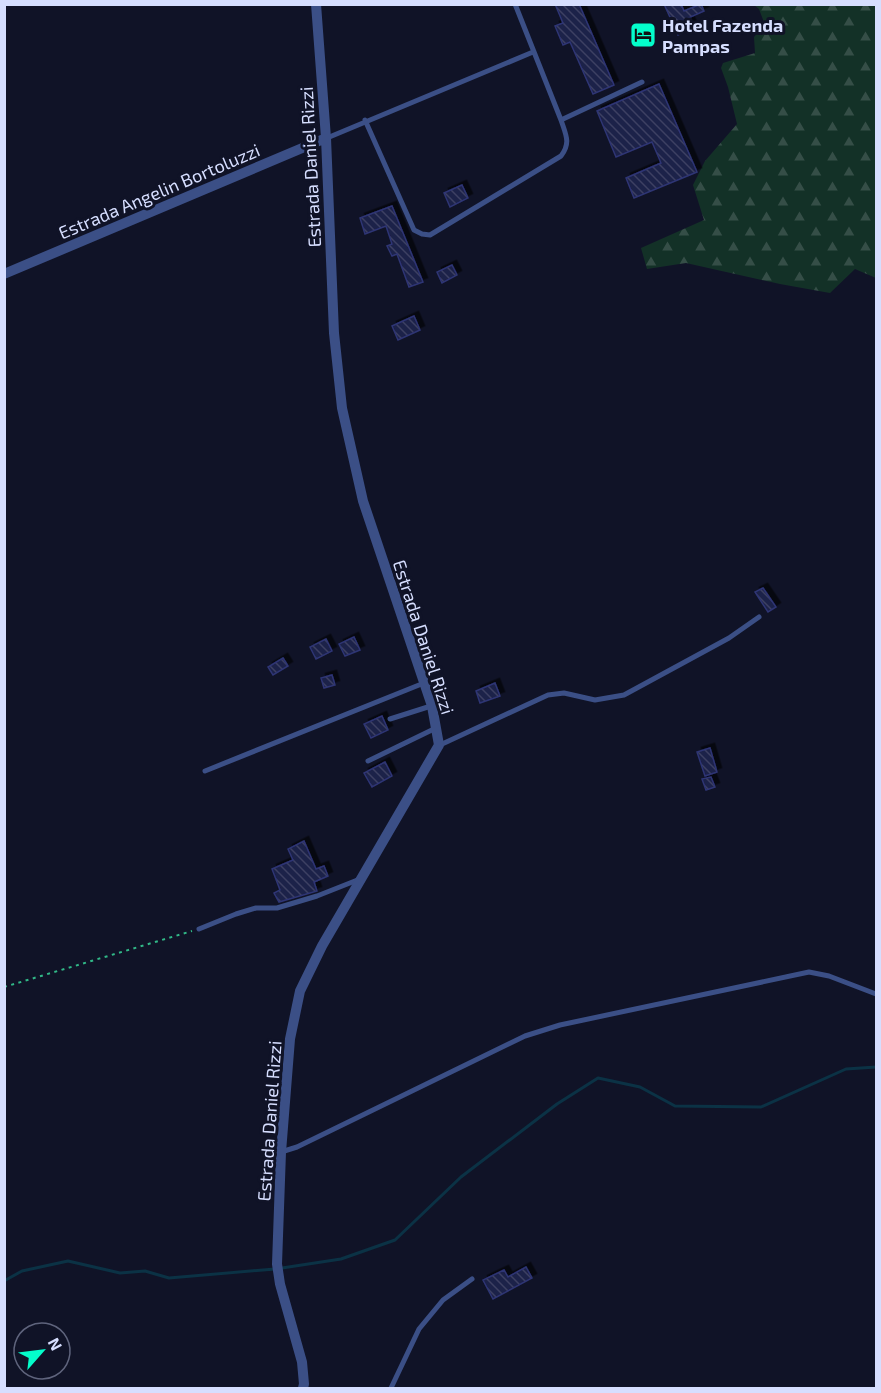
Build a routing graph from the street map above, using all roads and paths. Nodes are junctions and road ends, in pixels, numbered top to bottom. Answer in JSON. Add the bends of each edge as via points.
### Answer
{"nodes":[{"id":1,"x":316,"y":4,"type":"edge"},
{"id":2,"x":515,"y":4,"type":"edge"},
{"id":3,"x":533,"y":52,"type":"junction"},
{"id":4,"x":642,"y":82,"type":"dead end"},
{"id":5,"x":365,"y":120,"type":"junction"},
{"id":6,"x":561,"y":120,"type":"junction"},
{"id":7,"x":326,"y":138,"type":"junction"},
{"id":8,"x":4,"y":274,"type":"edge"},
{"id":9,"x":759,"y":617,"type":"dead end"},
{"id":10,"x":424,"y":684,"type":"junction"},
{"id":11,"x":432,"y":706,"type":"junction"},
{"id":12,"x":390,"y":719,"type":"dead end"},
{"id":13,"x":436,"y":728,"type":"junction"},
{"id":14,"x":439,"y":745,"type":"junction"},
{"id":15,"x":369,"y":760,"type":"dead end"},
{"id":16,"x":205,"y":771,"type":"dead end"},
{"id":17,"x":360,"y":879,"type":"junction"},
{"id":18,"x":199,"y":929,"type":"joint"},
{"id":19,"x":4,"y":987,"type":"edge"},
{"id":20,"x":876,"y":994,"type":"edge"},
{"id":21,"x":281,"y":1152,"type":"junction"},
{"id":22,"x":472,"y":1279,"type":"dead end"},
{"id":23,"x":303,"y":1389,"type":"edge"},
{"id":24,"x":392,"y":1389,"type":"edge"}],
"edges":[{"from":1,"to":7,"type":"street","name":"Estrada Daniel Rizzi"},
{"from":2,"to":3,"type":"lane"},
{"from":3,"to":5,"type":"lane"},
{"from":3,"to":6,"type":"lane"},
{"from":4,"to":6,"type":"lane"},
{"from":5,"to":6,"type":"lane","via":[[414,230],[430,235],[561,156],[568,141]]},
{"from":5,"to":7,"type":"lane"},
{"from":7,"to":8,"type":"street","name":"Estrada Angelin Bortoluzzi"},
{"from":7,"to":10,"type":"street","name":"Estrada Daniel Rizzi","via":[[334,333],[342,408],[363,501]]},
{"from":9,"to":14,"type":"lane","via":[[729,638],[624,695],[595,700],[564,693],[548,694]]},
{"from":10,"to":11,"type":"street","name":"Estrada Daniel Rizzi"},
{"from":10,"to":16,"type":"lane"},
{"from":11,"to":12,"type":"lane"},
{"from":11,"to":13,"type":"street","name":"Estrada Daniel Rizzi"},
{"from":13,"to":14,"type":"street","name":"Estrada Daniel Rizzi"},
{"from":13,"to":15,"type":"lane"},
{"from":14,"to":17,"type":"street","name":"Estrada Daniel Rizzi"},
{"from":17,"to":18,"type":"lane","via":[[317,896],[277,908],[256,908]]},
{"from":17,"to":21,"type":"street","name":"Estrada Daniel Rizzi","via":[[300,991],[290,1039]]},
{"from":18,"to":19,"type":"path"},
{"from":20,"to":21,"type":"lane","via":[[809,972],[560,1025],[525,1036]]},
{"from":21,"to":23,"type":"street","name":"Estrada Daniel Rizzi","via":[[277,1264],[302,1362]]},
{"from":22,"to":24,"type":"lane","via":[[443,1300],[418,1329]]}]}
